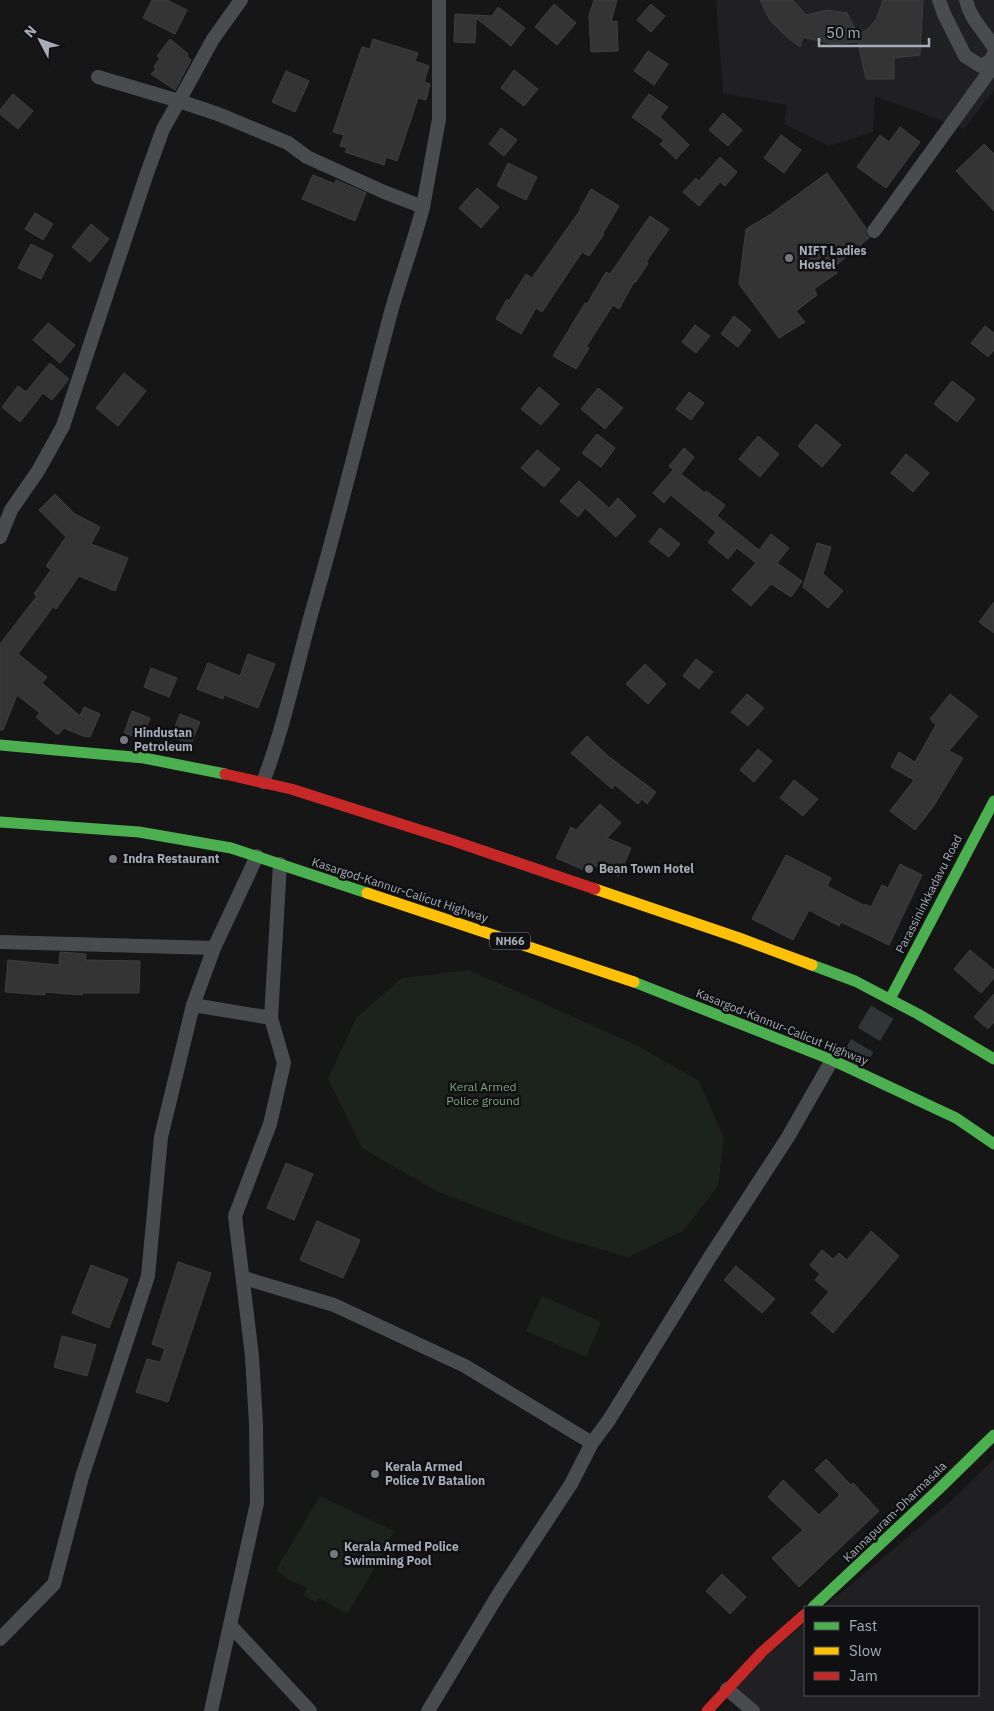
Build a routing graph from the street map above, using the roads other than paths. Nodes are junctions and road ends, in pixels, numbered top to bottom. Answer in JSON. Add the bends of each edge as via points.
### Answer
{"nodes":[{"id":1,"x":241,"y":0,"type":"edge"},
{"id":2,"x":439,"y":0,"type":"edge"},
{"id":3,"x":939,"y":0,"type":"edge"},
{"id":4,"x":966,"y":0,"type":"edge"},
{"id":5,"x":994,"y":48,"type":"edge"},
{"id":6,"x":994,"y":54,"type":"edge"},
{"id":7,"x":994,"y":65,"type":"edge"},
{"id":8,"x":98,"y":76,"type":"dead end"},
{"id":9,"x":179,"y":101,"type":"junction"},
{"id":10,"x":423,"y":207,"type":"junction"},
{"id":11,"x":874,"y":231,"type":"dead end"},
{"id":12,"x":0,"y":537,"type":"edge"},
{"id":13,"x":0,"y":745,"type":"edge"},
{"id":14,"x":263,"y":782,"type":"junction"},
{"id":15,"x":994,"y":801,"type":"edge"},
{"id":16,"x":0,"y":822,"type":"edge"},
{"id":17,"x":257,"y":856,"type":"junction"},
{"id":18,"x":280,"y":864,"type":"junction"},
{"id":19,"x":0,"y":942,"type":"edge"},
{"id":20,"x":214,"y":948,"type":"junction"},
{"id":21,"x":890,"y":999,"type":"junction"},
{"id":22,"x":193,"y":1005,"type":"junction"},
{"id":23,"x":272,"y":1018,"type":"junction"},
{"id":24,"x":994,"y":1059,"type":"edge"},
{"id":25,"x":832,"y":1060,"type":"junction"},
{"id":26,"x":994,"y":1144,"type":"edge"},
{"id":27,"x":244,"y":1278,"type":"junction"},
{"id":28,"x":994,"y":1435,"type":"edge"},
{"id":29,"x":592,"y":1443,"type":"junction"},
{"id":30,"x":814,"y":1606,"type":"edge"},
{"id":31,"x":804,"y":1615,"type":"edge"},
{"id":32,"x":230,"y":1625,"type":"junction"},
{"id":33,"x":0,"y":1639,"type":"edge"},
{"id":34,"x":727,"y":1689,"type":"junction"},
{"id":35,"x":211,"y":1711,"type":"edge"},
{"id":36,"x":310,"y":1711,"type":"edge"},
{"id":37,"x":428,"y":1711,"type":"edge"},
{"id":38,"x":707,"y":1711,"type":"edge"},
{"id":39,"x":753,"y":1711,"type":"edge"}],
"edges":[{"from":1,"to":9,"type":"street","via":[[213,39]]},
{"from":2,"to":10,"type":"street","via":[[439,119]]},
{"from":3,"to":6,"type":"street","via":[[965,56],[981,66]]},
{"from":4,"to":5,"type":"street","via":[[974,21]]},
{"from":7,"to":11,"type":"street"},
{"from":8,"to":9,"type":"street"},
{"from":9,"to":10,"type":"street","via":[[288,143],[307,157]]},
{"from":9,"to":12,"type":"street","via":[[163,129],[146,176],[63,426],[38,472],[11,510]]},
{"from":10,"to":14,"type":"street","via":[[392,310],[274,754]]},
{"from":13,"to":14,"type":"main road","via":[[144,758]]},
{"from":14,"to":21,"type":"main road","via":[[451,840],[740,938],[855,981]]},
{"from":15,"to":21,"type":"main road","name":"Parassininkkadavu Road"},
{"from":16,"to":17,"type":"main road","name":"Kasargod-Kannur-Calicut Highway","number":"NH66","via":[[139,832],[231,848]]},
{"from":17,"to":18,"type":"main road","name":"Kasargod-Kannur-Calicut Highway","number":"NH66"},
{"from":17,"to":20,"type":"street"},
{"from":18,"to":23,"type":"street"},
{"from":18,"to":25,"type":"main road","name":"Kasargod-Kannur-Calicut Highway","number":"NH66","via":[[628,980]]},
{"from":19,"to":20,"type":"street"},
{"from":20,"to":22,"type":"street"},
{"from":21,"to":24,"type":"main road"},
{"from":22,"to":23,"type":"street"},
{"from":22,"to":33,"type":"street","via":[[161,1137],[147,1281],[82,1477],[54,1584]]},
{"from":23,"to":27,"type":"street","via":[[284,1064],[270,1124],[235,1216]]},
{"from":25,"to":26,"type":"main road","name":"Kasargod-Kannur-Calicut Highway","number":"NH66","via":[[956,1118]]},
{"from":25,"to":29,"type":"street","via":[[763,1176]]},
{"from":27,"to":29,"type":"street","via":[[334,1305],[465,1366]]},
{"from":27,"to":32,"type":"street","via":[[256,1424],[256,1503]]},
{"from":28,"to":30,"type":"main road","name":"Kannapuram-Dharmasala"},
{"from":29,"to":37,"type":"street","via":[[571,1484],[498,1595]]},
{"from":31,"to":34,"type":"main road"},
{"from":32,"to":35,"type":"street"},
{"from":32,"to":36,"type":"street"},
{"from":34,"to":38,"type":"main road"},
{"from":34,"to":39,"type":"street"}]}
